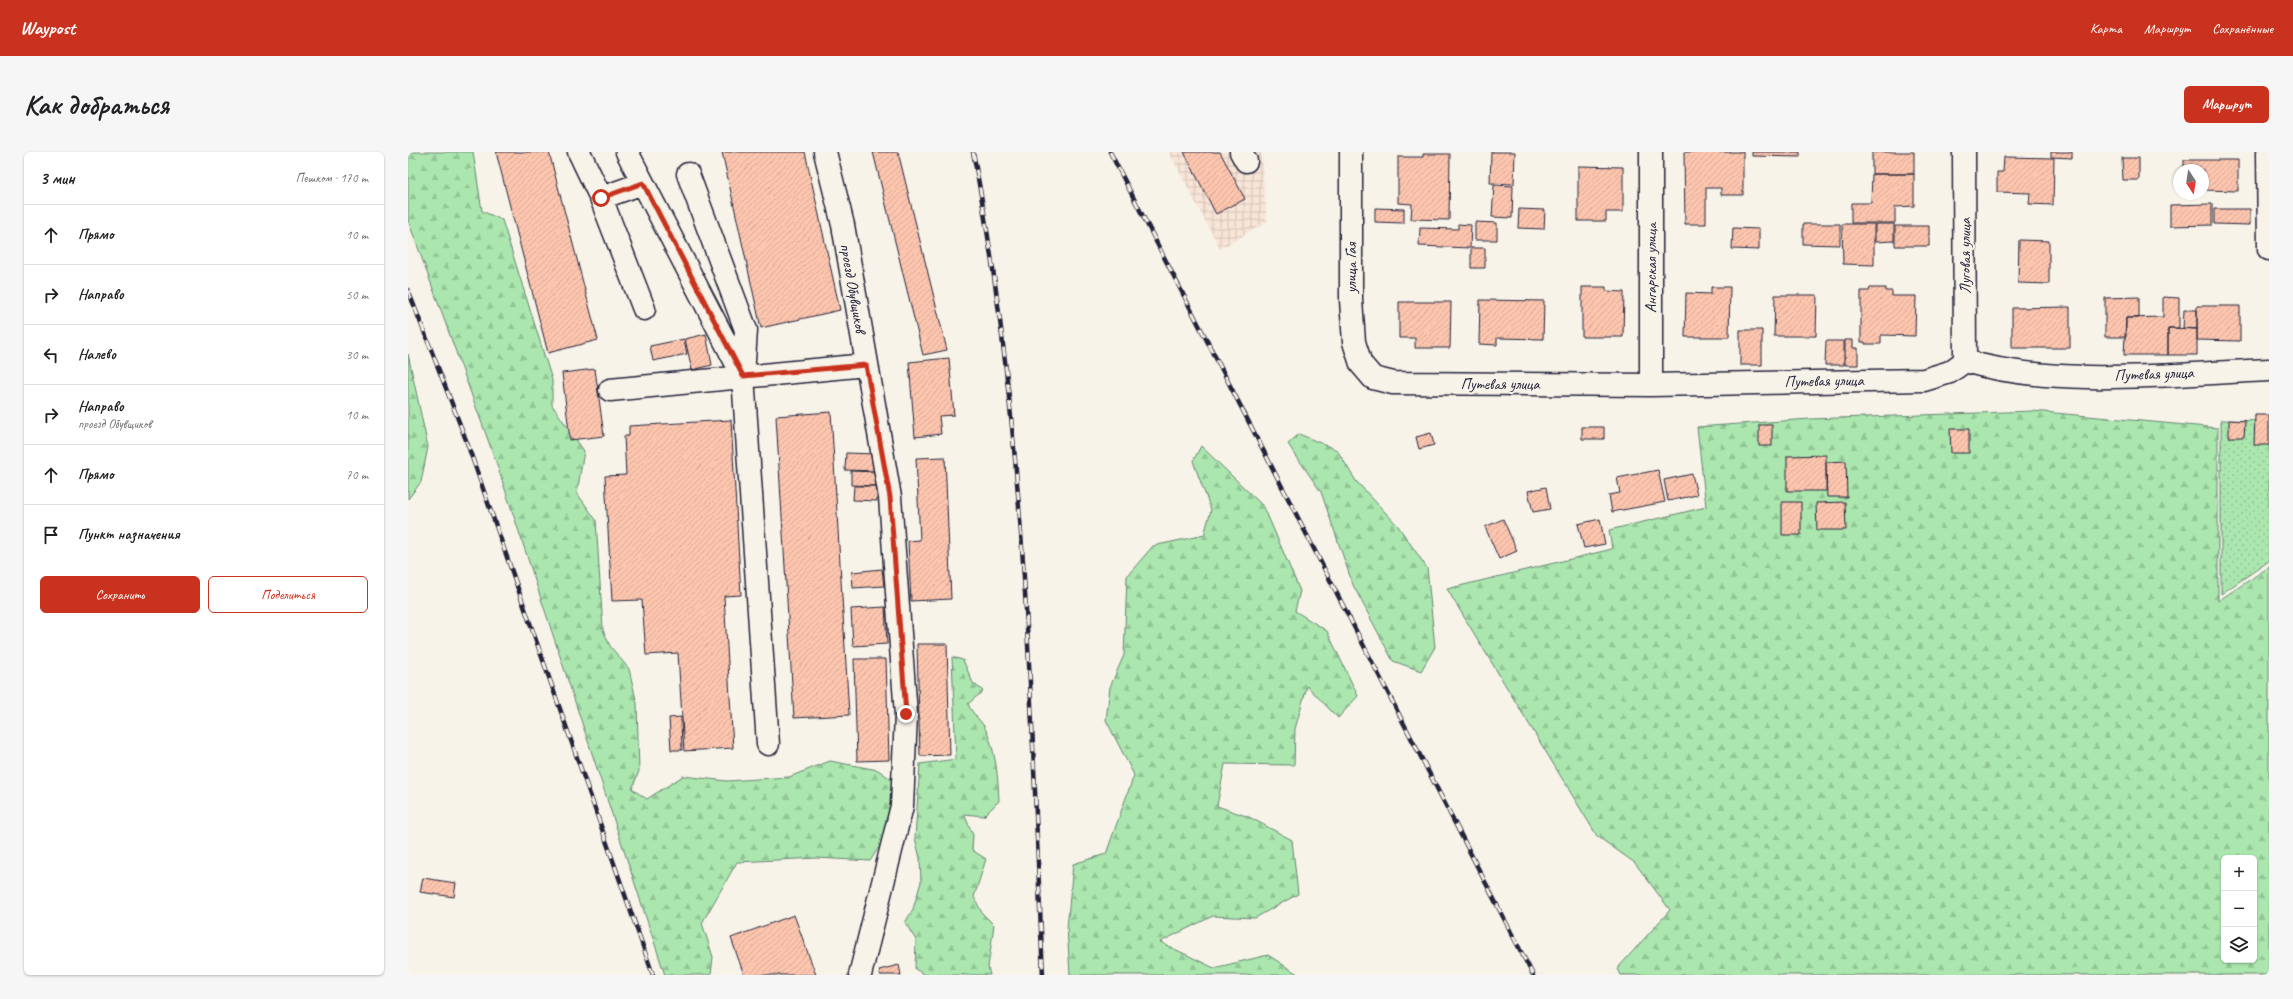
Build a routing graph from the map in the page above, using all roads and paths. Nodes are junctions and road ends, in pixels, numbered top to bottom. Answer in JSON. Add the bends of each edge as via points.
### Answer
{"nodes":[{"id":1,"x":579,"y":152,"type":"edge"},
{"id":2,"x":627,"y":152,"type":"edge"},
{"id":3,"x":825,"y":152,"type":"edge"},
{"id":4,"x":1351,"y":152,"type":"edge"},
{"id":5,"x":1651,"y":152,"type":"edge"},
{"id":6,"x":1964,"y":152,"type":"edge"},
{"id":7,"x":2268,"y":152,"type":"edge"},
{"id":8,"x":688,"y":174,"type":"dead end"},
{"id":9,"x":643,"y":183,"type":"junction"},
{"id":10,"x":601,"y":198,"type":"junction"},
{"id":11,"x":2269,"y":249,"type":"edge"},
{"id":12,"x":644,"y":309,"type":"dead end"},
{"id":13,"x":1965,"y":361,"type":"junction"},
{"id":14,"x":866,"y":365,"type":"junction"},
{"id":15,"x":2269,"y":370,"type":"edge"},
{"id":16,"x":743,"y":376,"type":"junction"},
{"id":17,"x":1373,"y":378,"type":"joint"},
{"id":18,"x":1651,"y":385,"type":"junction"},
{"id":19,"x":610,"y":390,"type":"dead end"},
{"id":20,"x":768,"y":744,"type":"dead end"},
{"id":21,"x":860,"y":975,"type":"edge"}],
"edges":[{"from":1,"to":10,"type":"street"},
{"from":2,"to":9,"type":"street"},
{"from":3,"to":14,"type":"street","name":"проезд Обувщиков","via":[[843,225]]},
{"from":4,"to":17,"type":"street","name":"улица Гая","via":[[1351,300],[1354,342],[1361,364]]},
{"from":5,"to":18,"type":"street","name":"Ангарская улица"},
{"from":6,"to":13,"type":"street","name":"Луговая улица"},
{"from":7,"to":11,"type":"street"},
{"from":8,"to":16,"type":"street","via":[[746,330]]},
{"from":9,"to":10,"type":"street"},
{"from":9,"to":16,"type":"street"},
{"from":10,"to":12,"type":"street"},
{"from":13,"to":15,"type":"street","name":"Путевая улица","via":[[2027,374],[2115,376]]},
{"from":13,"to":18,"type":"street","name":"Путевая улица","via":[[1950,372],[1924,380]]},
{"from":14,"to":16,"type":"street"},
{"from":14,"to":21,"type":"street","name":"проезд Обувщиков","via":[[890,497],[906,714],[902,806]]},
{"from":16,"to":19,"type":"street"},
{"from":16,"to":20,"type":"street"},
{"from":17,"to":18,"type":"street","name":"Путевая улица","via":[[1393,383]]}]}
